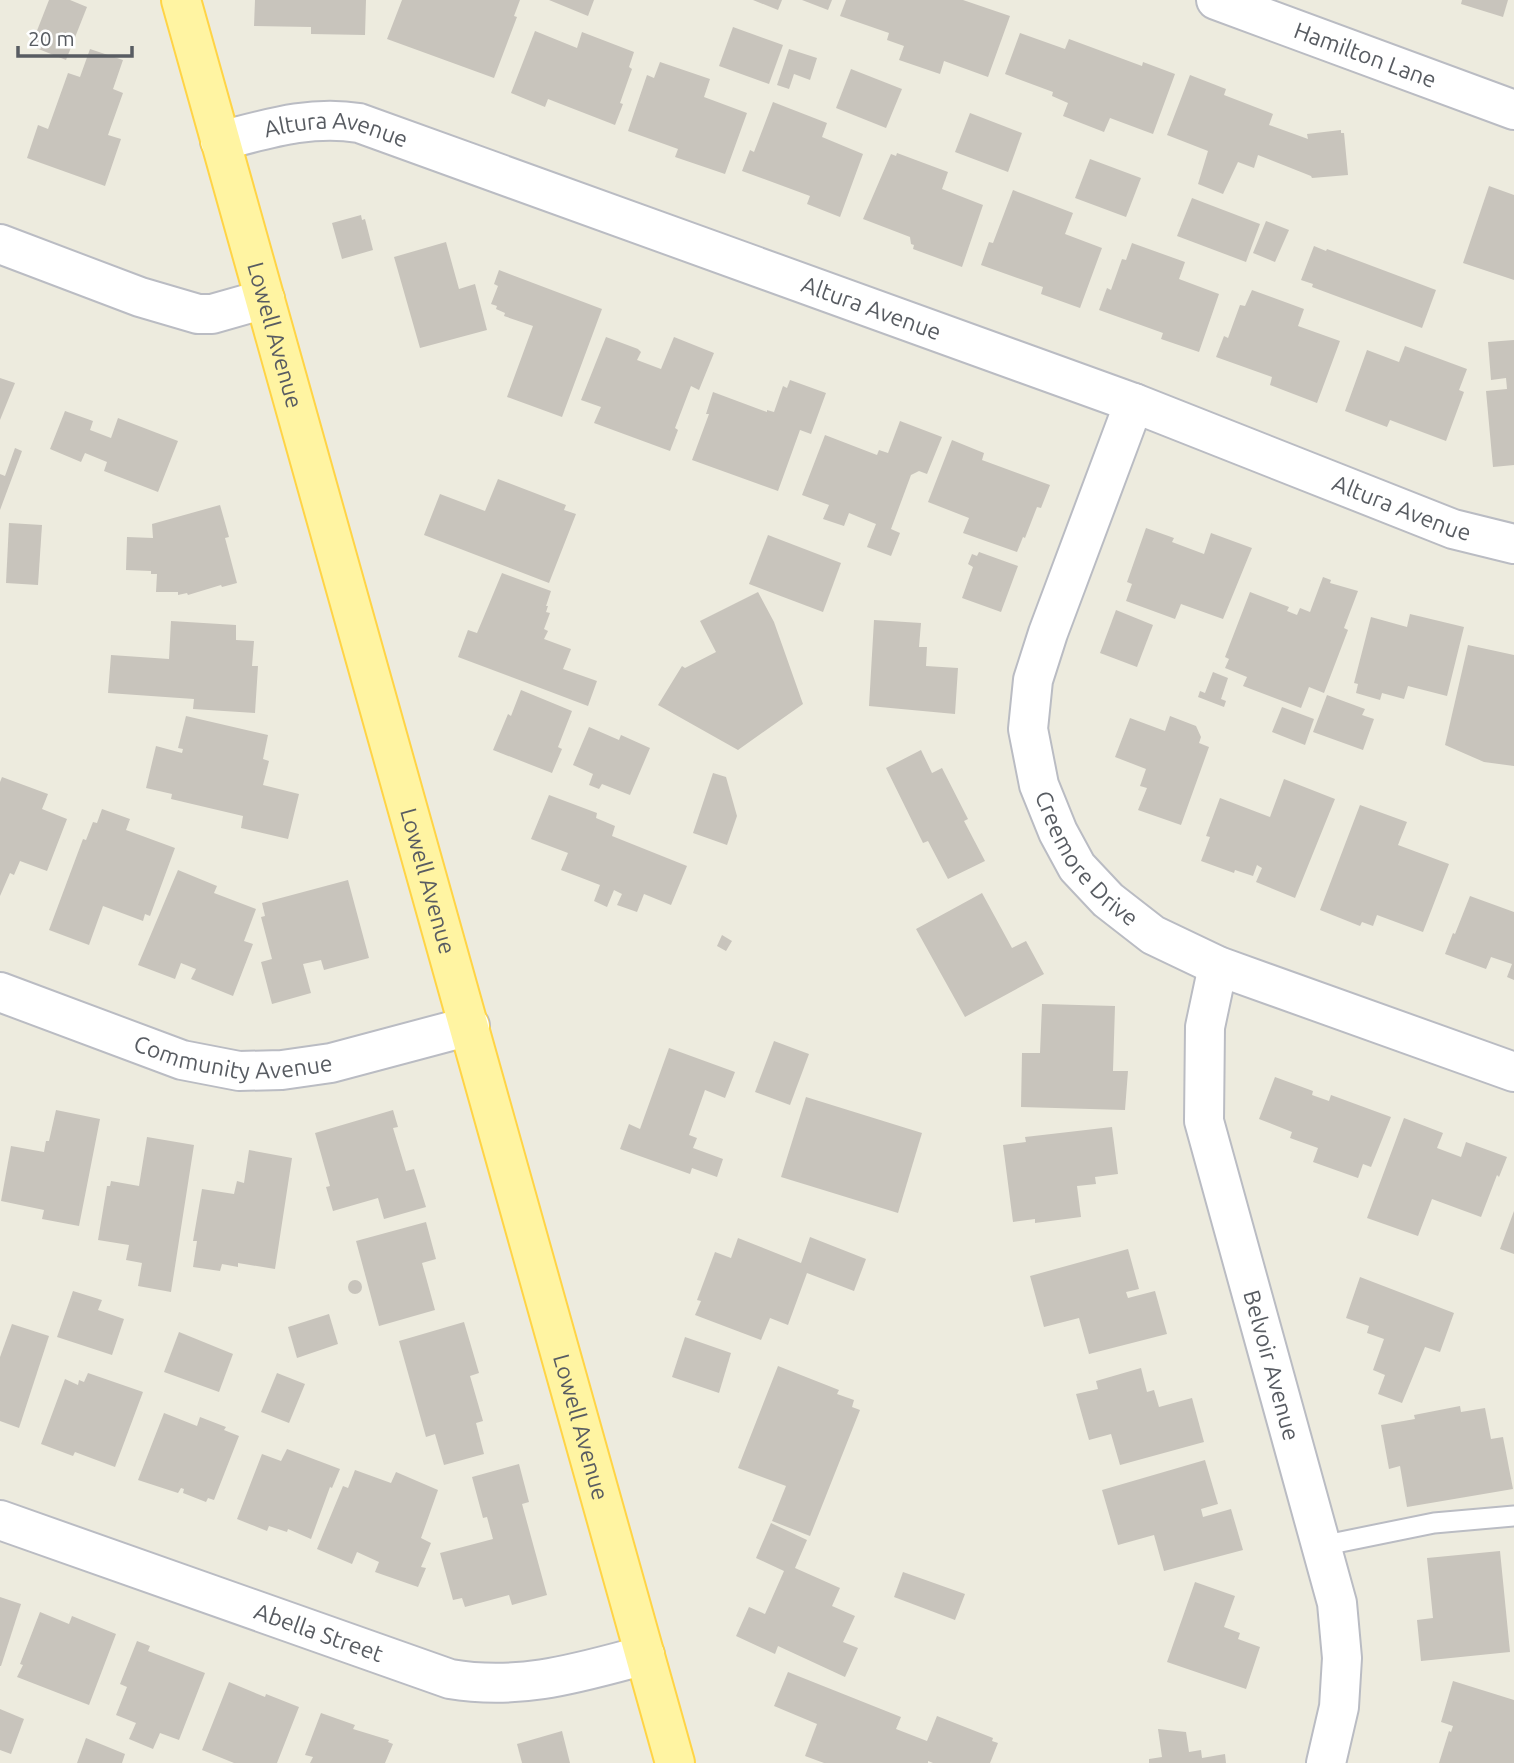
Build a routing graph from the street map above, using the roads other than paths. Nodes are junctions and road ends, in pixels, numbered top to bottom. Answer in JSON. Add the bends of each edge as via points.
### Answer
{"nodes":[{"id":1,"x":181,"y":0,"type":"edge"},
{"id":2,"x":1216,"y":0,"type":"edge"},
{"id":3,"x":1514,"y":110,"type":"edge"},
{"id":4,"x":220,"y":141,"type":"junction"},
{"id":5,"x":0,"y":244,"type":"edge"},
{"id":6,"x":265,"y":299,"type":"junction"},
{"id":7,"x":1134,"y":403,"type":"junction"},
{"id":8,"x":1514,"y":544,"type":"edge"},
{"id":9,"x":1218,"y":966,"type":"junction"},
{"id":10,"x":0,"y":992,"type":"edge"},
{"id":11,"x":470,"y":1026,"type":"junction"},
{"id":12,"x":1514,"y":1072,"type":"edge"},
{"id":13,"x":1514,"y":1516,"type":"edge"},
{"id":14,"x":0,"y":1520,"type":"edge"},
{"id":15,"x":1321,"y":1546,"type":"junction"},
{"id":16,"x":645,"y":1655,"type":"junction"},
{"id":17,"x":676,"y":1763,"type":"edge"},
{"id":18,"x":1326,"y":1763,"type":"edge"}],
"edges":[{"from":1,"to":4,"type":"main road","name":"Lowell Avenue"},
{"from":2,"to":3,"type":"street","name":"Hamilton Lane"},
{"from":4,"to":6,"type":"main road","name":"Lowell Avenue"},
{"from":4,"to":7,"type":"street","name":"Altura Avenue","via":[[315,120],[359,123]]},
{"from":5,"to":6,"type":"street","via":[[198,314]]},
{"from":6,"to":11,"type":"main road","name":"Lowell Avenue"},
{"from":7,"to":8,"type":"street","name":"Altura Avenue","via":[[1453,529]]},
{"from":7,"to":9,"type":"street","name":"Creemore Drive","via":[[1048,633],[1033,680],[1028,729],[1039,785],[1077,867],[1108,900],[1153,935]]},
{"from":9,"to":12,"type":"street","name":"Creemore Drive"},
{"from":9,"to":15,"type":"street","name":"Belvoir Avenue","via":[[1205,1027],[1204,1121]]},
{"from":10,"to":11,"type":"street","name":"Community Avenue","via":[[182,1060],[239,1071],[331,1063]]},
{"from":11,"to":16,"type":"main road","name":"Lowell Avenue"},
{"from":13,"to":15,"type":"lane","via":[[1434,1523]]},
{"from":14,"to":16,"type":"street","name":"Abella Street","via":[[450,1679],[523,1683]]},
{"from":15,"to":18,"type":"street","name":"Belvoir Avenue","via":[[1337,1603],[1342,1658],[1339,1707]]},
{"from":16,"to":17,"type":"main road","name":"Lowell Avenue"}]}
